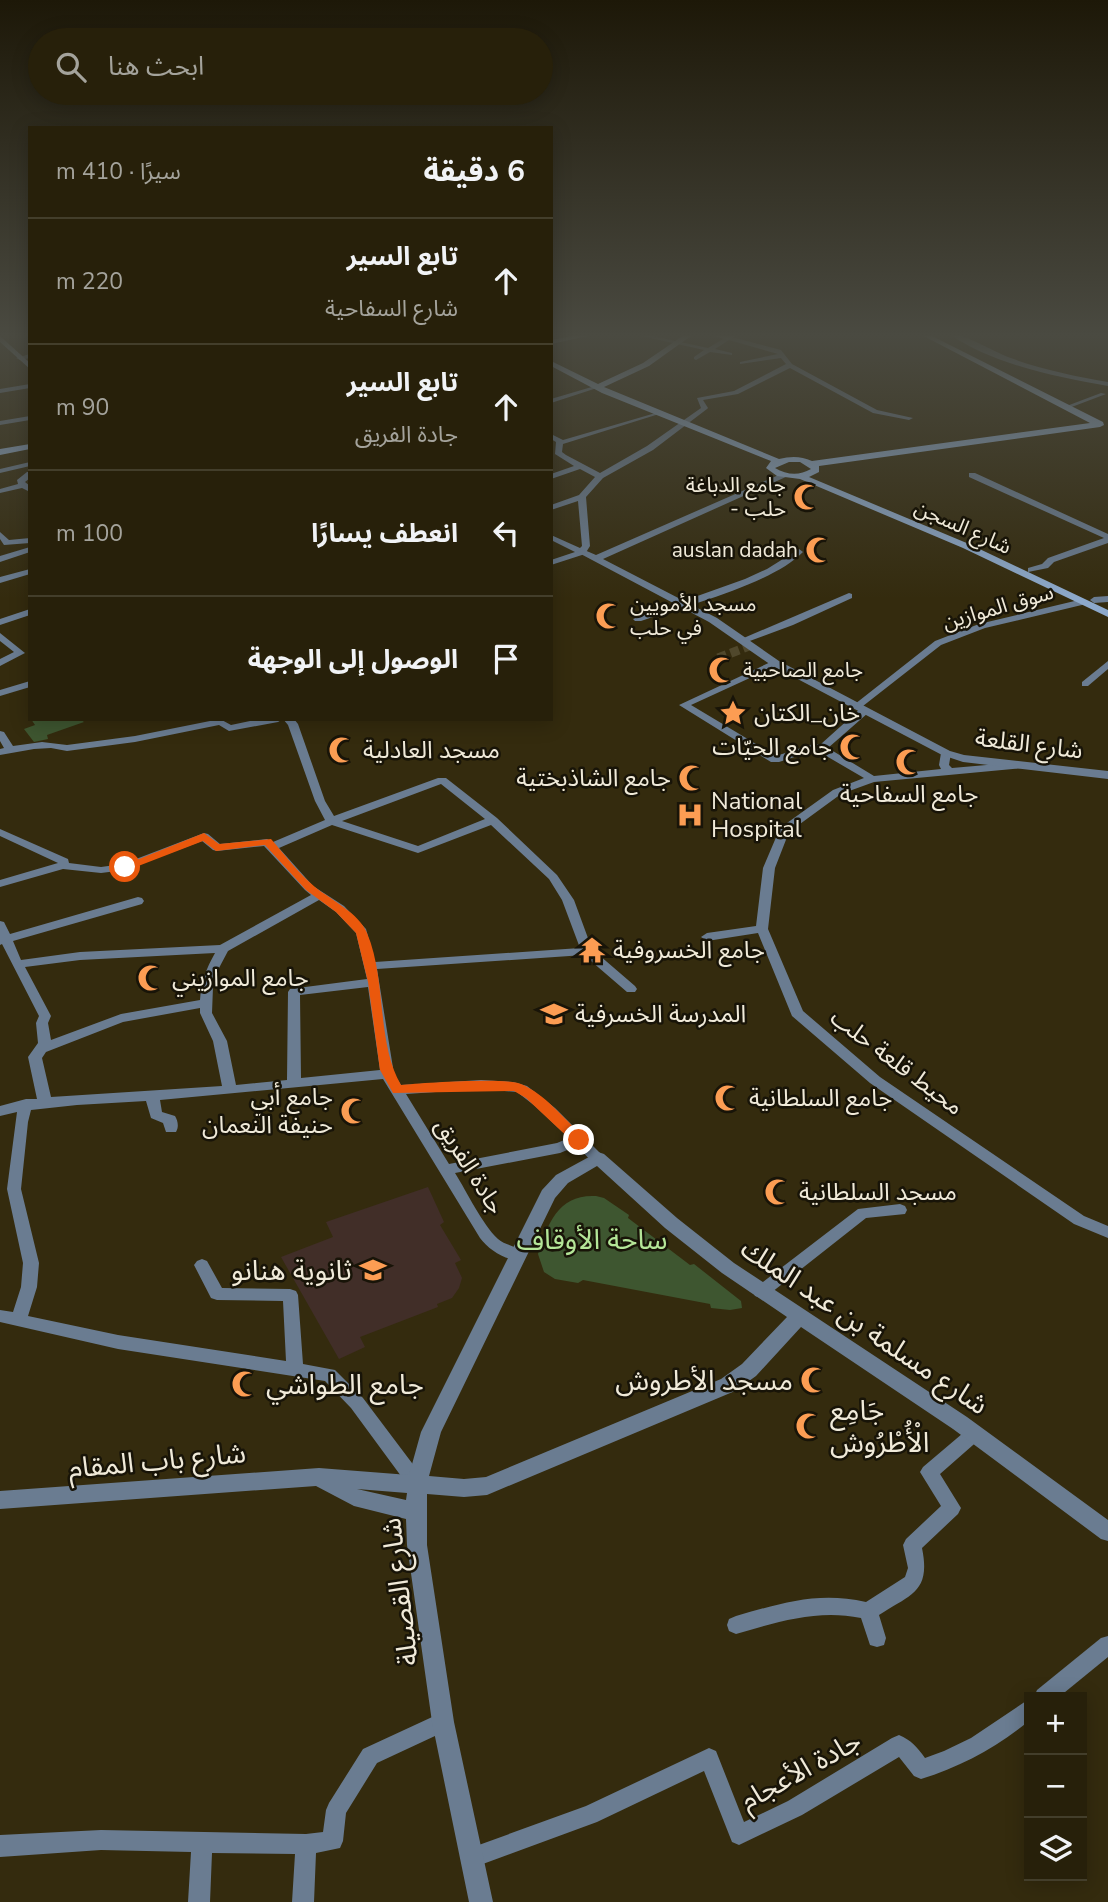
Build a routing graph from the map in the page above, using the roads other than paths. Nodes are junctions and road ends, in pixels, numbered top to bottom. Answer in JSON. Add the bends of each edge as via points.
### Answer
{"nodes":[{"id":1,"x":630,"y":422,"type":"edge"},
{"id":2,"x":677,"y":422,"type":"edge"},
{"id":3,"x":685,"y":422,"type":"edge"},
{"id":4,"x":682,"y":424,"type":"junction"},
{"id":5,"x":1104,"y":426,"type":"edge"},
{"id":6,"x":28,"y":446,"type":"edge"},
{"id":7,"x":557,"y":446,"type":"edge"},
{"id":8,"x":0,"y":452,"type":"edge"},
{"id":9,"x":28,"y":464,"type":"edge"},
{"id":10,"x":581,"y":466,"type":"junction"},
{"id":11,"x":774,"y":466,"type":"junction"},
{"id":12,"x":0,"y":471,"type":"edge"},
{"id":13,"x":809,"y":472,"type":"junction"},
{"id":14,"x":972,"y":475,"type":"dead end"},
{"id":15,"x":28,"y":476,"type":"edge"},
{"id":16,"x":553,"y":476,"type":"edge"},
{"id":17,"x":600,"y":476,"type":"junction"},
{"id":18,"x":784,"y":476,"type":"junction"},
{"id":19,"x":27,"y":487,"type":"edge"},
{"id":20,"x":0,"y":491,"type":"edge"},
{"id":21,"x":582,"y":497,"type":"junction"},
{"id":22,"x":553,"y":507,"type":"edge"},
{"id":23,"x":0,"y":534,"type":"edge"},
{"id":24,"x":553,"y":538,"type":"edge"},
{"id":25,"x":1108,"y":539,"type":"edge"},
{"id":26,"x":28,"y":540,"type":"edge"},
{"id":27,"x":28,"y":550,"type":"edge"},
{"id":28,"x":799,"y":552,"type":"dead end"},
{"id":29,"x":588,"y":556,"type":"junction"},
{"id":30,"x":0,"y":559,"type":"edge"},
{"id":31,"x":553,"y":563,"type":"edge"},
{"id":32,"x":1031,"y":570,"type":"junction"},
{"id":33,"x":28,"y":572,"type":"edge"},
{"id":34,"x":0,"y":580,"type":"edge"},
{"id":35,"x":849,"y":596,"type":"dead end"},
{"id":36,"x":1108,"y":599,"type":"edge"},
{"id":37,"x":1094,"y":600,"type":"junction"},
{"id":38,"x":1083,"y":602,"type":"junction"},
{"id":39,"x":684,"y":603,"type":"junction"},
{"id":40,"x":1108,"y":607,"type":"edge"},
{"id":41,"x":28,"y":613,"type":"edge"},
{"id":42,"x":1108,"y":614,"type":"edge"},
{"id":43,"x":638,"y":619,"type":"dead end"},
{"id":44,"x":0,"y":622,"type":"edge"},
{"id":45,"x":0,"y":636,"type":"edge"},
{"id":46,"x":749,"y":643,"type":"junction"},
{"id":47,"x":25,"y":651,"type":"edge"},
{"id":48,"x":0,"y":663,"type":"edge"},
{"id":49,"x":775,"y":663,"type":"junction"},
{"id":50,"x":1108,"y":664,"type":"edge"},
{"id":51,"x":28,"y":684,"type":"edge"},
{"id":52,"x":1085,"y":684,"type":"dead end"},
{"id":53,"x":2,"y":690,"type":"edge"},
{"id":54,"x":862,"y":707,"type":"junction"},
{"id":55,"x":267,"y":721,"type":"edge"},
{"id":56,"x":290,"y":721,"type":"edge"},
{"id":57,"x":0,"y":734,"type":"edge"},
{"id":58,"x":822,"y":748,"type":"junction"},
{"id":59,"x":6,"y":751,"type":"edge"},
{"id":60,"x":947,"y":752,"type":"junction"},
{"id":61,"x":1027,"y":765,"type":"junction"},
{"id":62,"x":948,"y":771,"type":"junction"},
{"id":63,"x":1108,"y":774,"type":"edge"},
{"id":64,"x":872,"y":779,"type":"junction"},
{"id":65,"x":493,"y":820,"type":"junction"},
{"id":66,"x":331,"y":821,"type":"junction"},
{"id":67,"x":0,"y":832,"type":"edge"},
{"id":68,"x":271,"y":847,"type":"junction"},
{"id":69,"x":63,"y":866,"type":"junction"},
{"id":70,"x":0,"y":884,"type":"edge"},
{"id":71,"x":320,"y":895,"type":"junction"},
{"id":72,"x":138,"y":901,"type":"dead end"},
{"id":73,"x":0,"y":925,"type":"edge"},
{"id":74,"x":762,"y":929,"type":"junction"},
{"id":75,"x":707,"y":937,"type":"dead end"},
{"id":76,"x":4,"y":940,"type":"edge"},
{"id":77,"x":223,"y":949,"type":"junction"},
{"id":78,"x":587,"y":951,"type":"junction"},
{"id":79,"x":16,"y":964,"type":"junction"},
{"id":80,"x":370,"y":966,"type":"junction"},
{"id":81,"x":374,"y":982,"type":"junction"},
{"id":82,"x":631,"y":989,"type":"dead end"},
{"id":83,"x":206,"y":1003,"type":"junction"},
{"id":84,"x":40,"y":1049,"type":"junction"},
{"id":85,"x":387,"y":1074,"type":"junction"},
{"id":86,"x":294,"y":1084,"type":"junction"},
{"id":87,"x":230,"y":1090,"type":"junction"},
{"id":88,"x":398,"y":1090,"type":"junction"},
{"id":89,"x":152,"y":1096,"type":"junction"},
{"id":90,"x":45,"y":1102,"type":"junction"},
{"id":91,"x":26,"y":1104,"type":"junction"},
{"id":92,"x":0,"y":1111,"type":"edge"},
{"id":93,"x":171,"y":1128,"type":"dead end"},
{"id":94,"x":579,"y":1140,"type":"junction"},
{"id":95,"x":598,"y":1157,"type":"junction"},
{"id":96,"x":445,"y":1170,"type":"junction"},
{"id":97,"x":7,"y":1172,"type":"edge"},
{"id":98,"x":900,"y":1210,"type":"dead end"},
{"id":99,"x":1108,"y":1232,"type":"edge"},
{"id":100,"x":517,"y":1255,"type":"junction"},
{"id":101,"x":202,"y":1265,"type":"dead end"},
{"id":102,"x":761,"y":1292,"type":"junction"},
{"id":103,"x":0,"y":1316,"type":"edge"},
{"id":104,"x":799,"y":1317,"type":"junction"},
{"id":105,"x":19,"y":1319,"type":"junction"},
{"id":106,"x":295,"y":1371,"type":"junction"},
{"id":107,"x":975,"y":1433,"type":"junction"},
{"id":108,"x":319,"y":1478,"type":"junction"},
{"id":109,"x":418,"y":1485,"type":"junction"},
{"id":110,"x":0,"y":1500,"type":"edge"},
{"id":111,"x":416,"y":1511,"type":"junction"},
{"id":112,"x":1108,"y":1532,"type":"edge"},
{"id":113,"x":868,"y":1611,"type":"junction"},
{"id":114,"x":736,"y":1625,"type":"dead end"},
{"id":115,"x":877,"y":1638,"type":"dead end"},
{"id":116,"x":1108,"y":1645,"type":"edge"},
{"id":117,"x":1050,"y":1692,"type":"edge"},
{"id":118,"x":1024,"y":1713,"type":"edge"},
{"id":119,"x":443,"y":1722,"type":"junction"},
{"id":120,"x":202,"y":1843,"type":"junction"},
{"id":121,"x":306,"y":1844,"type":"junction"},
{"id":122,"x":0,"y":1846,"type":"edge"},
{"id":123,"x":472,"y":1857,"type":"junction"},
{"id":124,"x":199,"y":1902,"type":"edge"},
{"id":125,"x":303,"y":1902,"type":"edge"},
{"id":126,"x":481,"y":1902,"type":"edge"}],
"edges":[{"from":1,"to":7,"type":"street"},
{"from":2,"to":4,"type":"main road"},
{"from":3,"to":4,"type":"street"},
{"from":4,"to":11,"type":"main road"},
{"from":4,"to":17,"type":"street"},
{"from":5,"to":13,"type":"main road"},
{"from":6,"to":8,"type":"main road"},
{"from":7,"to":10,"type":"street","via":[[558,452]]},
{"from":9,"to":12,"type":"street"},
{"from":10,"to":16,"type":"street"},
{"from":10,"to":17,"type":"street"},
{"from":11,"to":13,"type":"main road","via":[[795,460]]},
{"from":11,"to":18,"type":"main road"},
{"from":11,"to":29,"type":"street","via":[[760,478]]},
{"from":13,"to":18,"type":"main road"},
{"from":13,"to":32,"type":"main road","name":"شارع السجن"},
{"from":13,"to":38,"type":"main road","name":"شارع السجن"},
{"from":14,"to":25,"type":"street"},
{"from":15,"to":19,"type":"street","via":[[20,482]]},
{"from":17,"to":21,"type":"street"},
{"from":18,"to":29,"type":"street"},
{"from":19,"to":20,"type":"street"},
{"from":21,"to":22,"type":"street"},
{"from":21,"to":29,"type":"street"},
{"from":23,"to":26,"type":"street","via":[[7,543]]},
{"from":24,"to":29,"type":"street"},
{"from":25,"to":32,"type":"street"},
{"from":27,"to":30,"type":"street"},
{"from":28,"to":39,"type":"street","via":[[768,572]]},
{"from":29,"to":31,"type":"street"},
{"from":29,"to":39,"type":"street"},
{"from":32,"to":37,"type":"main road","name":"شارع السجن"},
{"from":33,"to":34,"type":"street"},
{"from":35,"to":46,"type":"street"},
{"from":36,"to":37,"type":"street"},
{"from":37,"to":40,"type":"main road","name":"شارع السجن"},
{"from":38,"to":42,"type":"main road","name":"شارع السجن"},
{"from":38,"to":54,"type":"street","name":"سوق الموازين","via":[[982,626],[938,643]]},
{"from":39,"to":43,"type":"street"},
{"from":39,"to":46,"type":"street"},
{"from":41,"to":44,"type":"street"},
{"from":45,"to":47,"type":"street"},
{"from":46,"to":49,"type":"street"},
{"from":46,"to":54,"type":"street"},
{"from":47,"to":48,"type":"street"},
{"from":49,"to":54,"type":"street"},
{"from":49,"to":58,"type":"street","via":[[684,705],[775,760]]},
{"from":50,"to":52,"type":"street"},
{"from":51,"to":53,"type":"street"},
{"from":54,"to":58,"type":"street","name":"سوق الموازين"},
{"from":54,"to":60,"type":"street"},
{"from":55,"to":59,"type":"street","via":[[229,728],[221,722],[135,739]]},
{"from":56,"to":66,"type":"street"},
{"from":57,"to":59,"type":"street"},
{"from":58,"to":64,"type":"street"},
{"from":60,"to":61,"type":"street","name":"شارع القلعة"},
{"from":60,"to":62,"type":"street","via":[[944,765]]},
{"from":60,"to":63,"type":"street"},
{"from":61,"to":62,"type":"street","name":"محيط قلعة حلب"},
{"from":61,"to":63,"type":"street","name":"شارع القلعة"},
{"from":62,"to":64,"type":"street","name":"محيط قلعة حلب"},
{"from":64,"to":74,"type":"street","name":"محيط قلعة حلب","via":[[837,792],[784,830],[769,868]]},
{"from":65,"to":66,"type":"street","via":[[418,850]]},
{"from":65,"to":66,"type":"street","via":[[442,780]]},
{"from":65,"to":78,"type":"street","via":[[562,888]]},
{"from":66,"to":68,"type":"street"},
{"from":67,"to":69,"type":"street","via":[[64,861]]},
{"from":68,"to":69,"type":"street","via":[[261,842],[216,848],[204,836],[125,867]]},
{"from":68,"to":71,"type":"street","name":"جادة الفريق"},
{"from":69,"to":70,"type":"street"},
{"from":71,"to":77,"type":"street"},
{"from":71,"to":80,"type":"street","name":"جادة الفريق","via":[[362,932]]},
{"from":72,"to":76,"type":"street"},
{"from":73,"to":76,"type":"street"},
{"from":74,"to":75,"type":"street"},
{"from":74,"to":99,"type":"street","name":"محيط قلعة حلب","via":[[797,1013],[875,1080],[1079,1220]]},
{"from":76,"to":79,"type":"street"},
{"from":77,"to":79,"type":"street"},
{"from":77,"to":83,"type":"street","via":[[210,978]]},
{"from":78,"to":80,"type":"street"},
{"from":78,"to":82,"type":"street"},
{"from":79,"to":84,"type":"street","via":[[44,1013],[45,1044]]},
{"from":80,"to":81,"type":"street","name":"جادة الفريق"},
{"from":81,"to":85,"type":"street","name":"جادة الفريق"},
{"from":81,"to":86,"type":"street","via":[[293,992]]},
{"from":83,"to":84,"type":"street","via":[[121,1018]]},
{"from":83,"to":87,"type":"street"},
{"from":84,"to":90,"type":"street","via":[[35,1057]]},
{"from":85,"to":86,"type":"street"},
{"from":85,"to":88,"type":"street","name":"جادة الفريق"},
{"from":86,"to":87,"type":"street"},
{"from":87,"to":89,"type":"street"},
{"from":88,"to":94,"type":"street","via":[[516,1086]]},
{"from":88,"to":96,"type":"street","name":"جادة الفريق"},
{"from":89,"to":90,"type":"street"},
{"from":89,"to":93,"type":"street","via":[[156,1115],[170,1120]]},
{"from":90,"to":91,"type":"street"},
{"from":91,"to":92,"type":"street"},
{"from":91,"to":97,"type":"street"},
{"from":94,"to":95,"type":"street"},
{"from":94,"to":96,"type":"street","via":[[560,1148]]},
{"from":95,"to":100,"type":"street","name":"شارع القصيلة","via":[[551,1189]]},
{"from":95,"to":102,"type":"street","name":"شارع مسلمة بن عبد الملك"},
{"from":96,"to":100,"type":"street","name":"جادة الفريق","via":[[494,1245]]},
{"from":97,"to":105,"type":"street","via":[[31,1263]]},
{"from":98,"to":102,"type":"street","via":[[863,1213]]},
{"from":100,"to":109,"type":"street","name":"شارع القصيلة","via":[[431,1432]]},
{"from":101,"to":106,"type":"street","via":[[217,1294],[290,1295]]},
{"from":102,"to":104,"type":"street","name":"شارع مسلمة بن عبد الملك"},
{"from":103,"to":105,"type":"street"},
{"from":104,"to":107,"type":"street","name":"شارع مسلمة بن عبد الملك"},
{"from":104,"to":109,"type":"street","name":"شارع باب المقام","via":[[749,1370],[728,1385],[487,1486]]},
{"from":105,"to":106,"type":"street","via":[[118,1342]]},
{"from":106,"to":109,"type":"street","via":[[321,1372],[342,1386]]},
{"from":107,"to":112,"type":"street","name":"شارع مسلمة بن عبد الملك"},
{"from":107,"to":113,"type":"street","via":[[929,1472],[952,1508],[912,1545],[916,1568],[912,1583]]},
{"from":108,"to":109,"type":"street","name":"شارع باب المقام"},
{"from":108,"to":110,"type":"street","name":"شارع باب المقام"},
{"from":108,"to":111,"type":"street","via":[[356,1499]]},
{"from":109,"to":111,"type":"street","name":"شارع القصيلة"},
{"from":111,"to":119,"type":"street","name":"شارع القصيلة"},
{"from":113,"to":114,"type":"street","via":[[844,1604],[814,1604]]},
{"from":113,"to":115,"type":"street"},
{"from":116,"to":117,"type":"street"},
{"from":118,"to":123,"type":"street","name":"جادة الأعجام","via":[[993,1735],[928,1768],[921,1769],[899,1745],[796,1808],[739,1835],[709,1758],[590,1815]]},
{"from":119,"to":121,"type":"street","via":[[370,1756],[336,1810],[333,1841]]},
{"from":119,"to":123,"type":"street","name":"شارع القصيلة"},
{"from":120,"to":121,"type":"street"},
{"from":120,"to":122,"type":"street","via":[[101,1840]]},
{"from":120,"to":124,"type":"street"},
{"from":121,"to":125,"type":"street"},
{"from":123,"to":126,"type":"street","name":"شارع القصيلة"}]}
